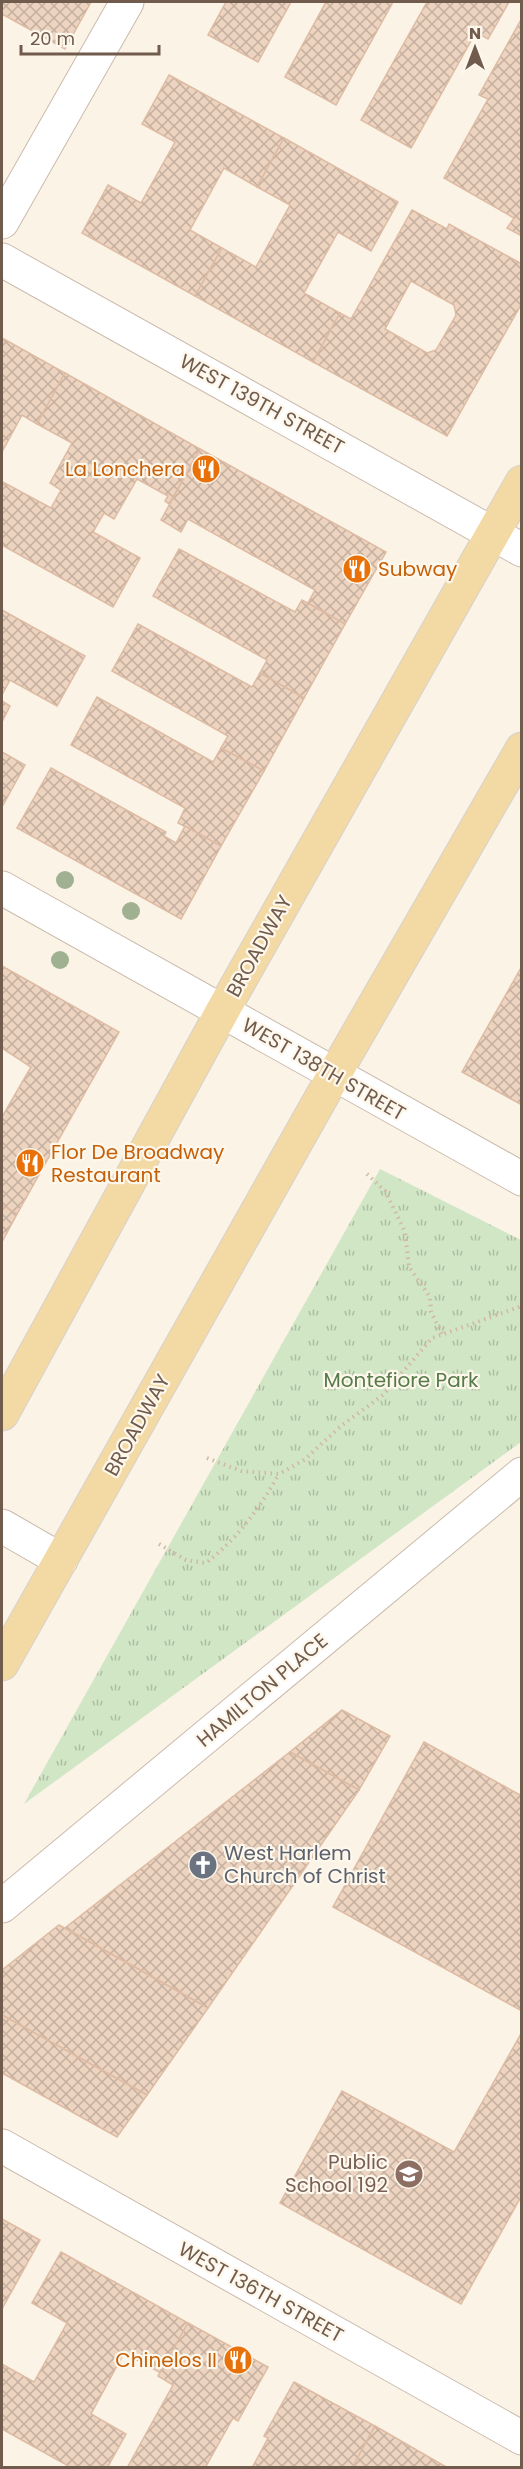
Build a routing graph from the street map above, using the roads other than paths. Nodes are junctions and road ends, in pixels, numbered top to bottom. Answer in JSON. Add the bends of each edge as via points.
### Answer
{"nodes":[{"id":1,"x":127,"y":2,"type":"edge"},
{"id":2,"x":2,"y":222,"type":"edge"},
{"id":3,"x":2,"y":260,"type":"edge"},
{"id":4,"x":522,"y":482,"type":"edge"},
{"id":5,"x":493,"y":534,"type":"junction"},
{"id":6,"x":522,"y":550,"type":"edge"},
{"id":7,"x":522,"y":749,"type":"edge"},
{"id":8,"x":2,"y":888,"type":"edge"},
{"id":9,"x":223,"y":1010,"type":"junction"},
{"id":10,"x":334,"y":1075,"type":"junction"},
{"id":11,"x":522,"y":1179,"type":"edge"},
{"id":12,"x":2,"y":1414,"type":"edge"},
{"id":13,"x":522,"y":1474,"type":"edge"},
{"id":14,"x":2,"y":1526,"type":"edge"},
{"id":15,"x":61,"y":1560,"type":"junction"},
{"id":16,"x":2,"y":1664,"type":"edge"},
{"id":17,"x":2,"y":1906,"type":"edge"},
{"id":18,"x":2,"y":2146,"type":"edge"},
{"id":19,"x":522,"y":2438,"type":"edge"}],
"edges":[{"from":1,"to":2,"type":"street"},
{"from":3,"to":5,"type":"street","name":"WEST 139TH STREET"},
{"from":4,"to":5,"type":"main road","name":"BROADWAY"},
{"from":5,"to":6,"type":"street","name":"WEST 139TH STREET"},
{"from":5,"to":9,"type":"main road","name":"BROADWAY"},
{"from":7,"to":10,"type":"main road","name":"BROADWAY"},
{"from":8,"to":9,"type":"street","name":"WEST 138TH STREET"},
{"from":9,"to":10,"type":"street","name":"WEST 138TH STREET"},
{"from":9,"to":12,"type":"main road","name":"BROADWAY"},
{"from":10,"to":11,"type":"street","name":"WEST 138TH STREET"},
{"from":10,"to":15,"type":"main road","name":"BROADWAY"},
{"from":13,"to":17,"type":"street","name":"HAMILTON PLACE"},
{"from":14,"to":15,"type":"street"},
{"from":15,"to":16,"type":"main road","name":"BROADWAY"},
{"from":18,"to":19,"type":"street","name":"WEST 136TH STREET"}]}
